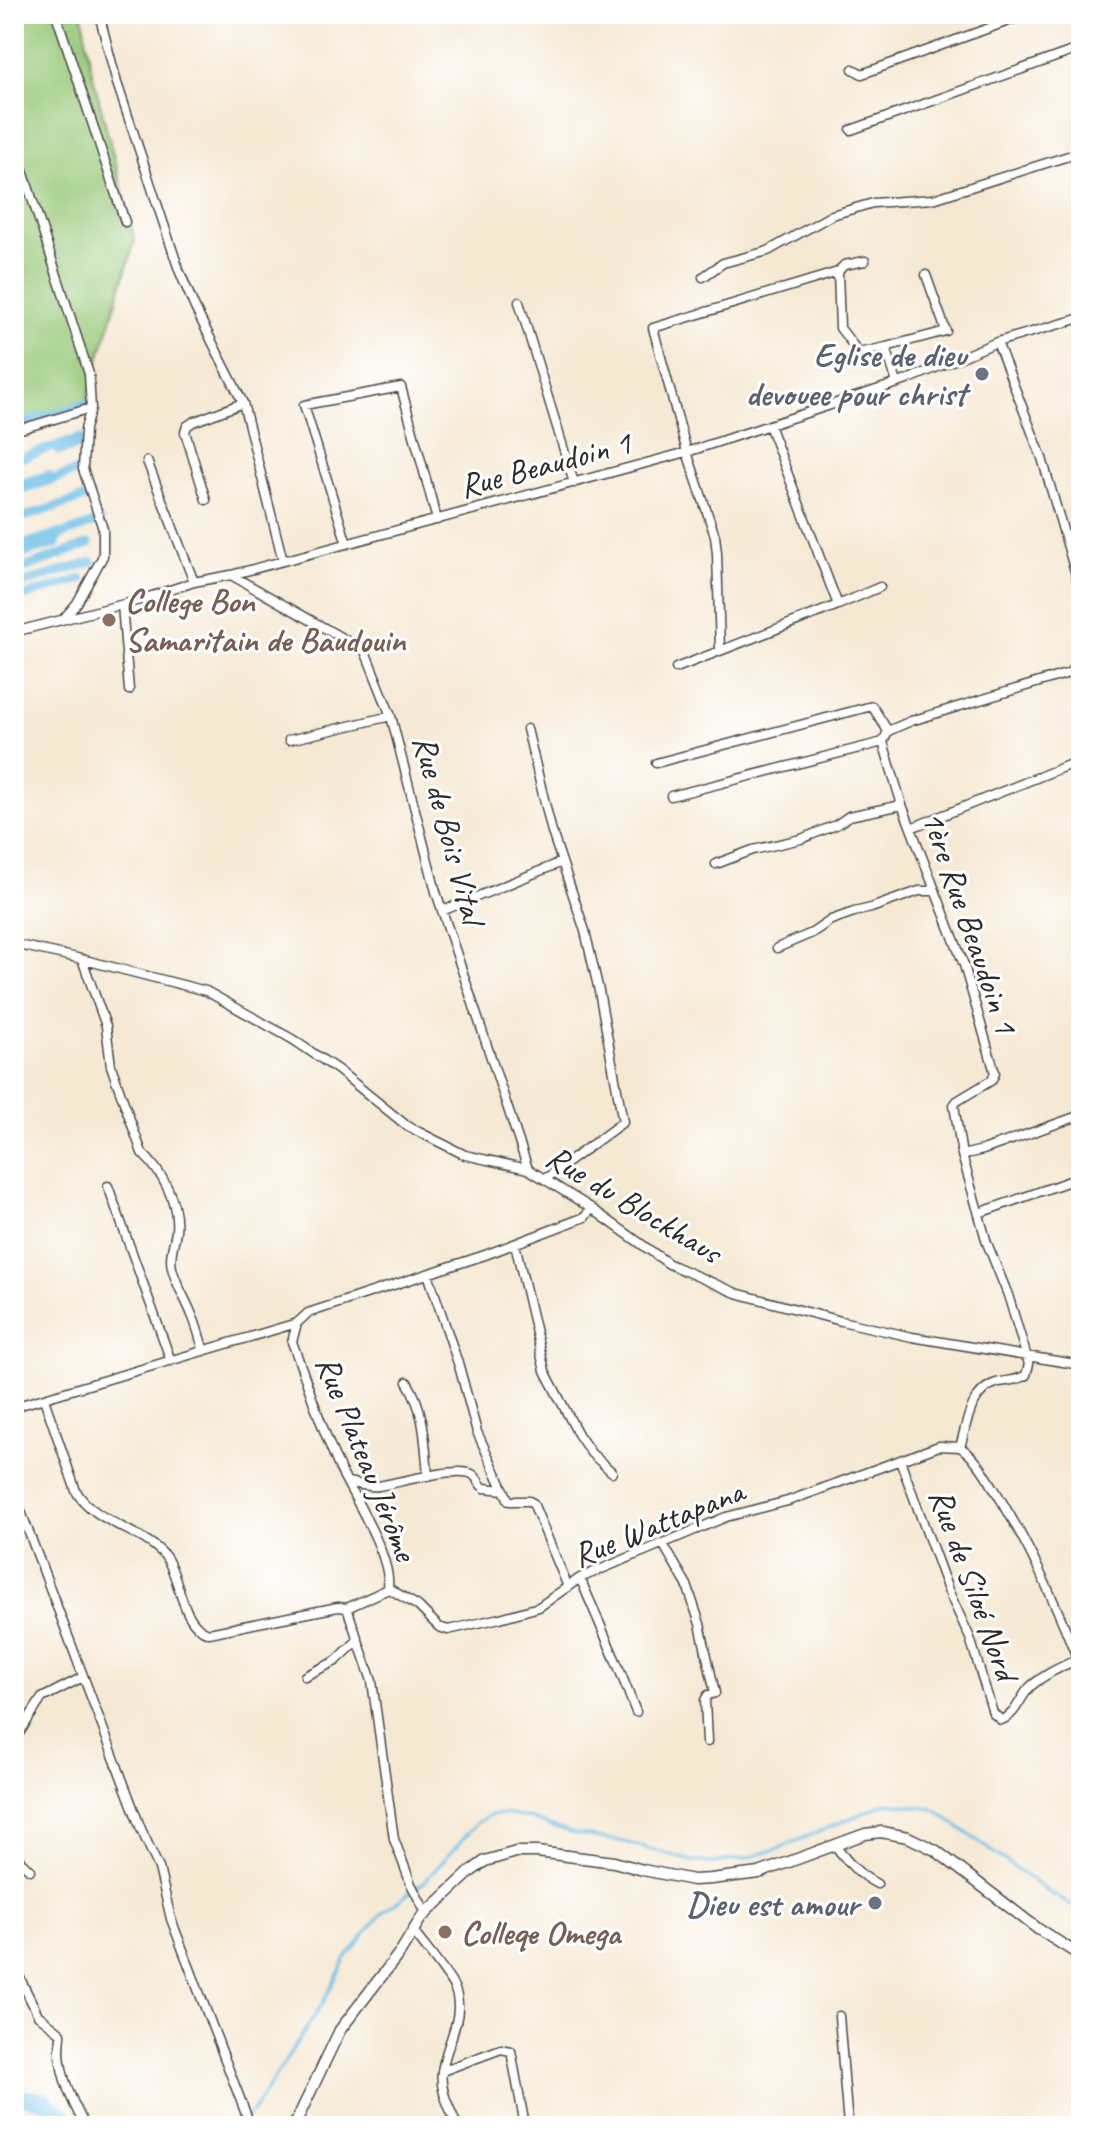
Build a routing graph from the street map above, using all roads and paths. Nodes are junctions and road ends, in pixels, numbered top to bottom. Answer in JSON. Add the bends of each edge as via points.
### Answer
{"nodes":[{"id":1,"x":56,"y":14,"type":"edge"},
{"id":2,"x":99,"y":14,"type":"edge"},
{"id":3,"x":1028,"y":14,"type":"edge"},
{"id":4,"x":1081,"y":48,"type":"edge"},
{"id":5,"x":853,"y":69,"type":"dead end"},
{"id":6,"x":851,"y":130,"type":"dead end"},
{"id":7,"x":14,"y":143,"type":"edge"},
{"id":8,"x":1081,"y":152,"type":"edge"},
{"id":9,"x":125,"y":222,"type":"dead end"},
{"id":10,"x":865,"y":261,"type":"dead end"},
{"id":11,"x":838,"y":272,"type":"junction"},
{"id":12,"x":926,"y":275,"type":"dead end"},
{"id":13,"x":703,"y":277,"type":"dead end"},
{"id":14,"x":519,"y":302,"type":"dead end"},
{"id":15,"x":1081,"y":318,"type":"edge"},
{"id":16,"x":997,"y":342,"type":"junction"},
{"id":17,"x":886,"y":347,"type":"junction"},
{"id":18,"x":897,"y":383,"type":"junction"},
{"id":19,"x":243,"y":403,"type":"junction"},
{"id":20,"x":91,"y":408,"type":"junction"},
{"id":21,"x":769,"y":425,"type":"junction"},
{"id":22,"x":14,"y":431,"type":"edge"},
{"id":23,"x":687,"y":452,"type":"junction"},
{"id":24,"x":147,"y":461,"type":"dead end"},
{"id":25,"x":574,"y":483,"type":"junction"},
{"id":26,"x":206,"y":500,"type":"dead end"},
{"id":27,"x":437,"y":520,"type":"junction"},
{"id":28,"x":347,"y":544,"type":"junction"},
{"id":29,"x":283,"y":561,"type":"junction"},
{"id":30,"x":231,"y":575,"type":"junction"},
{"id":31,"x":194,"y":582,"type":"junction"},
{"id":32,"x":1081,"y":586,"type":"edge"},
{"id":33,"x":880,"y":587,"type":"dead end"},
{"id":34,"x":122,"y":605,"type":"junction"},
{"id":35,"x":838,"y":605,"type":"junction"},
{"id":36,"x":61,"y":621,"type":"junction"},
{"id":37,"x":14,"y":632,"type":"edge"},
{"id":38,"x":720,"y":650,"type":"junction"},
{"id":39,"x":1081,"y":660,"type":"edge"},
{"id":40,"x":676,"y":668,"type":"dead end"},
{"id":41,"x":129,"y":690,"type":"dead end"},
{"id":42,"x":391,"y":716,"type":"junction"},
{"id":43,"x":527,"y":729,"type":"dead end"},
{"id":44,"x":888,"y":731,"type":"junction"},
{"id":45,"x":289,"y":740,"type":"dead end"},
{"id":46,"x":883,"y":742,"type":"junction"},
{"id":47,"x":1081,"y":760,"type":"edge"},
{"id":48,"x":656,"y":763,"type":"dead end"},
{"id":49,"x":671,"y":796,"type":"dead end"},
{"id":50,"x":902,"y":805,"type":"junction"},
{"id":51,"x":911,"y":828,"type":"junction"},
{"id":52,"x":562,"y":862,"type":"junction"},
{"id":53,"x":716,"y":864,"type":"dead end"},
{"id":54,"x":935,"y":891,"type":"junction"},
{"id":55,"x":442,"y":911,"type":"junction"},
{"id":56,"x":14,"y":944,"type":"edge"},
{"id":57,"x":777,"y":948,"type":"dead end"},
{"id":58,"x":82,"y":959,"type":"junction"},
{"id":59,"x":1081,"y":1115,"type":"edge"},
{"id":60,"x":962,"y":1155,"type":"junction"},
{"id":61,"x":528,"y":1169,"type":"junction"},
{"id":62,"x":1081,"y":1177,"type":"edge"},
{"id":63,"x":545,"y":1179,"type":"junction"},
{"id":64,"x":108,"y":1186,"type":"dead end"},
{"id":65,"x":591,"y":1208,"type":"junction"},
{"id":66,"x":979,"y":1213,"type":"junction"},
{"id":67,"x":515,"y":1244,"type":"junction"},
{"id":68,"x":428,"y":1274,"type":"junction"},
{"id":69,"x":297,"y":1323,"type":"junction"},
{"id":70,"x":204,"y":1351,"type":"junction"},
{"id":71,"x":1026,"y":1355,"type":"junction"},
{"id":72,"x":171,"y":1361,"type":"junction"},
{"id":73,"x":1081,"y":1365,"type":"edge"},
{"id":74,"x":407,"y":1382,"type":"dead end"},
{"id":75,"x":44,"y":1399,"type":"junction"},
{"id":76,"x":14,"y":1407,"type":"edge"},
{"id":77,"x":960,"y":1447,"type":"junction"},
{"id":78,"x":900,"y":1460,"type":"junction"},
{"id":79,"x":612,"y":1472,"type":"dead end"},
{"id":80,"x":428,"y":1476,"type":"junction"},
{"id":81,"x":347,"y":1482,"type":"junction"},
{"id":82,"x":504,"y":1490,"type":"junction"},
{"id":83,"x":14,"y":1493,"type":"edge"},
{"id":84,"x":663,"y":1544,"type":"junction"},
{"id":85,"x":580,"y":1578,"type":"junction"},
{"id":86,"x":568,"y":1587,"type":"junction"},
{"id":87,"x":388,"y":1588,"type":"junction"},
{"id":88,"x":347,"y":1608,"type":"junction"},
{"id":89,"x":358,"y":1640,"type":"junction"},
{"id":90,"x":1079,"y":1664,"type":"edge"},
{"id":91,"x":305,"y":1676,"type":"dead end"},
{"id":92,"x":83,"y":1677,"type":"junction"},
{"id":93,"x":636,"y":1712,"type":"dead end"},
{"id":94,"x":14,"y":1741,"type":"edge"},
{"id":95,"x":707,"y":1742,"type":"dead end"},
{"id":96,"x":835,"y":1845,"type":"junction"},
{"id":97,"x":14,"y":1855,"type":"edge"},
{"id":98,"x":30,"y":1870,"type":"dead end"},
{"id":99,"x":877,"y":1884,"type":"dead end"},
{"id":100,"x":426,"y":1913,"type":"junction"},
{"id":101,"x":413,"y":1931,"type":"junction"},
{"id":102,"x":1081,"y":1956,"type":"edge"},
{"id":103,"x":14,"y":1966,"type":"edge"},
{"id":104,"x":839,"y":2016,"type":"dead end"},
{"id":105,"x":1081,"y":2024,"type":"edge"},
{"id":106,"x":442,"y":2071,"type":"junction"},
{"id":107,"x":1081,"y":2072,"type":"edge"},
{"id":108,"x":249,"y":2122,"type":"dead end"},
{"id":109,"x":85,"y":2126,"type":"edge"},
{"id":110,"x":294,"y":2126,"type":"edge"},
{"id":111,"x":457,"y":2126,"type":"edge"},
{"id":112,"x":525,"y":2126,"type":"edge"},
{"id":113,"x":848,"y":2126,"type":"edge"}],
"edges":[{"from":1,"to":9,"type":"street"},
{"from":2,"to":19,"type":"street","via":[[179,270]]},
{"from":3,"to":5,"type":"street","via":[[862,74]]},
{"from":4,"to":6,"type":"street"},
{"from":7,"to":20,"type":"street","via":[[89,374]]},
{"from":8,"to":13,"type":"street","via":[[933,199],[873,203],[832,215],[768,251],[723,263]]},
{"from":10,"to":11,"type":"street","via":[[844,265]]},
{"from":11,"to":17,"type":"street","via":[[840,328],[859,353]]},
{"from":11,"to":23,"type":"street","via":[[653,328]]},
{"from":12,"to":17,"type":"street","via":[[946,331]]},
{"from":14,"to":25,"type":"street"},
{"from":15,"to":16,"type":"street","name":"Rue Beaudoin 1"},
{"from":16,"to":18,"type":"street","name":"Rue Beaudoin 1"},
{"from":16,"to":32,"type":"street","via":[[1042,458]]},
{"from":17,"to":18,"type":"street"},
{"from":18,"to":21,"type":"street","name":"Rue Beaudoin 1"},
{"from":19,"to":26,"type":"street","via":[[187,426]]},
{"from":19,"to":29,"type":"street"},
{"from":20,"to":22,"type":"street"},
{"from":20,"to":36,"type":"street","via":[[83,469],[103,529],[103,556],[79,601]]},
{"from":21,"to":23,"type":"street","name":"Rue Beaudoin 1"},
{"from":21,"to":35,"type":"street"},
{"from":23,"to":25,"type":"street","name":"Rue Beaudoin 1"},
{"from":23,"to":38,"type":"street","via":[[715,536]]},
{"from":24,"to":31,"type":"street"},
{"from":25,"to":27,"type":"street","name":"Rue Beaudoin 1"},
{"from":27,"to":28,"type":"street","name":"Rue Beaudoin 1"},
{"from":27,"to":28,"type":"street","via":[[401,387],[304,405]]},
{"from":28,"to":29,"type":"street","name":"Rue Beaudoin 1"},
{"from":29,"to":30,"type":"street","name":"Rue Beaudoin 1"},
{"from":30,"to":31,"type":"street","name":"Rue Beaudoin 1"},
{"from":30,"to":42,"type":"street","name":"Rue de Bois Vital","via":[[365,651]]},
{"from":31,"to":34,"type":"street","name":"Rue Beaudoin 1"},
{"from":33,"to":35,"type":"street"},
{"from":34,"to":36,"type":"street","name":"Rue Beaudoin 1"},
{"from":34,"to":41,"type":"street"},
{"from":35,"to":38,"type":"street"},
{"from":36,"to":37,"type":"street","name":"Rue Beaudoin 1"},
{"from":38,"to":40,"type":"street"},
{"from":39,"to":44,"type":"street","via":[[1069,673]]},
{"from":42,"to":45,"type":"street"},
{"from":42,"to":55,"type":"street","name":"Rue de Bois Vital"},
{"from":43,"to":52,"type":"street"},
{"from":44,"to":46,"type":"street"},
{"from":44,"to":48,"type":"street","via":[[872,706]]},
{"from":46,"to":49,"type":"street"},
{"from":46,"to":50,"type":"street","name":"1ère Rue Beaudoin 1"},
{"from":47,"to":51,"type":"street"},
{"from":50,"to":51,"type":"street","name":"1ère Rue Beaudoin 1"},
{"from":50,"to":53,"type":"street","via":[[849,816],[801,839]]},
{"from":51,"to":54,"type":"street","name":"1ère Rue Beaudoin 1"},
{"from":52,"to":55,"type":"street"},
{"from":52,"to":63,"type":"street","via":[[585,931],[623,1122]]},
{"from":54,"to":57,"type":"street","via":[[919,891],[831,920]]},
{"from":54,"to":60,"type":"street","name":"1ère Rue Beaudoin 1","via":[[964,965],[995,1073],[954,1105]]},
{"from":55,"to":61,"type":"street","name":"Rue de Bois Vital"},
{"from":56,"to":58,"type":"street","name":"Rue du Blockhaus"},
{"from":58,"to":61,"type":"street","name":"Rue du Blockhaus","via":[[206,991],[292,1039],[407,1126],[465,1155]]},
{"from":58,"to":70,"type":"street","via":[[142,1153],[163,1178],[174,1207],[173,1272]]},
{"from":59,"to":60,"type":"street"},
{"from":60,"to":66,"type":"street","name":"1ère Rue Beaudoin 1"},
{"from":61,"to":63,"type":"street","name":"Rue du Blockhaus"},
{"from":62,"to":66,"type":"street"},
{"from":63,"to":65,"type":"street","name":"Rue du Blockhaus"},
{"from":64,"to":72,"type":"street"},
{"from":65,"to":67,"type":"street","name":"Rue Plateau Jérôme","via":[[585,1217]]},
{"from":65,"to":71,"type":"street","name":"Rue du Blockhaus","via":[[669,1264],[736,1293],[912,1337]]},
{"from":66,"to":71,"type":"street","name":"1ère Rue Beaudoin 1"},
{"from":67,"to":68,"type":"street","name":"Rue Plateau Jérôme"},
{"from":67,"to":79,"type":"street","via":[[545,1371],[578,1434]]},
{"from":68,"to":69,"type":"street","name":"Rue Plateau Jérôme","via":[[308,1313]]},
{"from":68,"to":82,"type":"street","via":[[477,1432]]},
{"from":69,"to":70,"type":"street"},
{"from":69,"to":81,"type":"street","name":"Rue Plateau Jérôme","via":[[292,1342]]},
{"from":70,"to":72,"type":"street"},
{"from":71,"to":73,"type":"street","name":"Rue du Blockhaus"},
{"from":71,"to":77,"type":"street","via":[[1026,1375],[982,1390]]},
{"from":72,"to":75,"type":"street"},
{"from":74,"to":80,"type":"street","via":[[422,1412]]},
{"from":75,"to":76,"type":"street"},
{"from":75,"to":88,"type":"street","name":"Rue Plateau Jérôme","via":[[81,1500],[164,1555],[195,1625],[204,1632]]},
{"from":77,"to":78,"type":"street","name":"Rue Wattapana","via":[[939,1446]]},
{"from":77,"to":90,"type":"street","via":[[976,1460],[1015,1523]]},
{"from":78,"to":84,"type":"street","name":"Rue Wattapana","via":[[788,1501],[726,1517]]},
{"from":78,"to":90,"type":"street","name":"Rue de Siloé Nord","via":[[970,1638],[993,1713],[1001,1720],[1008,1717],[1027,1689],[1049,1673]]},
{"from":80,"to":81,"type":"street","via":[[368,1487]]},
{"from":80,"to":82,"type":"street","via":[[468,1473],[484,1488]]},
{"from":81,"to":87,"type":"street","name":"Rue Plateau Jérôme","via":[[377,1543]]},
{"from":82,"to":86,"type":"street","via":[[509,1501],[533,1503]]},
{"from":83,"to":92,"type":"street"},
{"from":84,"to":85,"type":"street","name":"Rue Wattapana"},
{"from":84,"to":95,"type":"street","via":[[687,1585],[700,1624],[715,1693],[705,1700]]},
{"from":85,"to":86,"type":"street","name":"Rue Wattapana"},
{"from":85,"to":93,"type":"street"},
{"from":86,"to":87,"type":"street","name":"Rue Wattapana","via":[[539,1607],[448,1630]]},
{"from":87,"to":88,"type":"street","name":"Rue Plateau Jérôme"},
{"from":88,"to":89,"type":"street"},
{"from":89,"to":91,"type":"street","via":[[336,1661]]},
{"from":89,"to":100,"type":"street","via":[[372,1681],[394,1839]]},
{"from":92,"to":94,"type":"street","via":[[42,1698]]},
{"from":92,"to":108,"type":"street","via":[[159,1868],[171,1919]]},
{"from":96,"to":99,"type":"street","via":[[861,1876]]},
{"from":96,"to":100,"type":"street","via":[[759,1873],[693,1880],[614,1862],[516,1852],[485,1861]]},
{"from":96,"to":102,"type":"street","via":[[881,1832],[908,1837],[935,1850]]},
{"from":97,"to":98,"type":"street"},
{"from":100,"to":101,"type":"street"},
{"from":101,"to":106,"type":"street","via":[[453,1987],[457,2001],[457,2021]]},
{"from":101,"to":110,"type":"street","via":[[340,2030]]},
{"from":103,"to":109,"type":"street","via":[[38,2015],[61,2033],[65,2083]]},
{"from":104,"to":113,"type":"street"},
{"from":105,"to":107,"type":"street","via":[[1073,2036]]},
{"from":106,"to":111,"type":"street"},
{"from":106,"to":112,"type":"street","via":[[508,2049]]}]}
